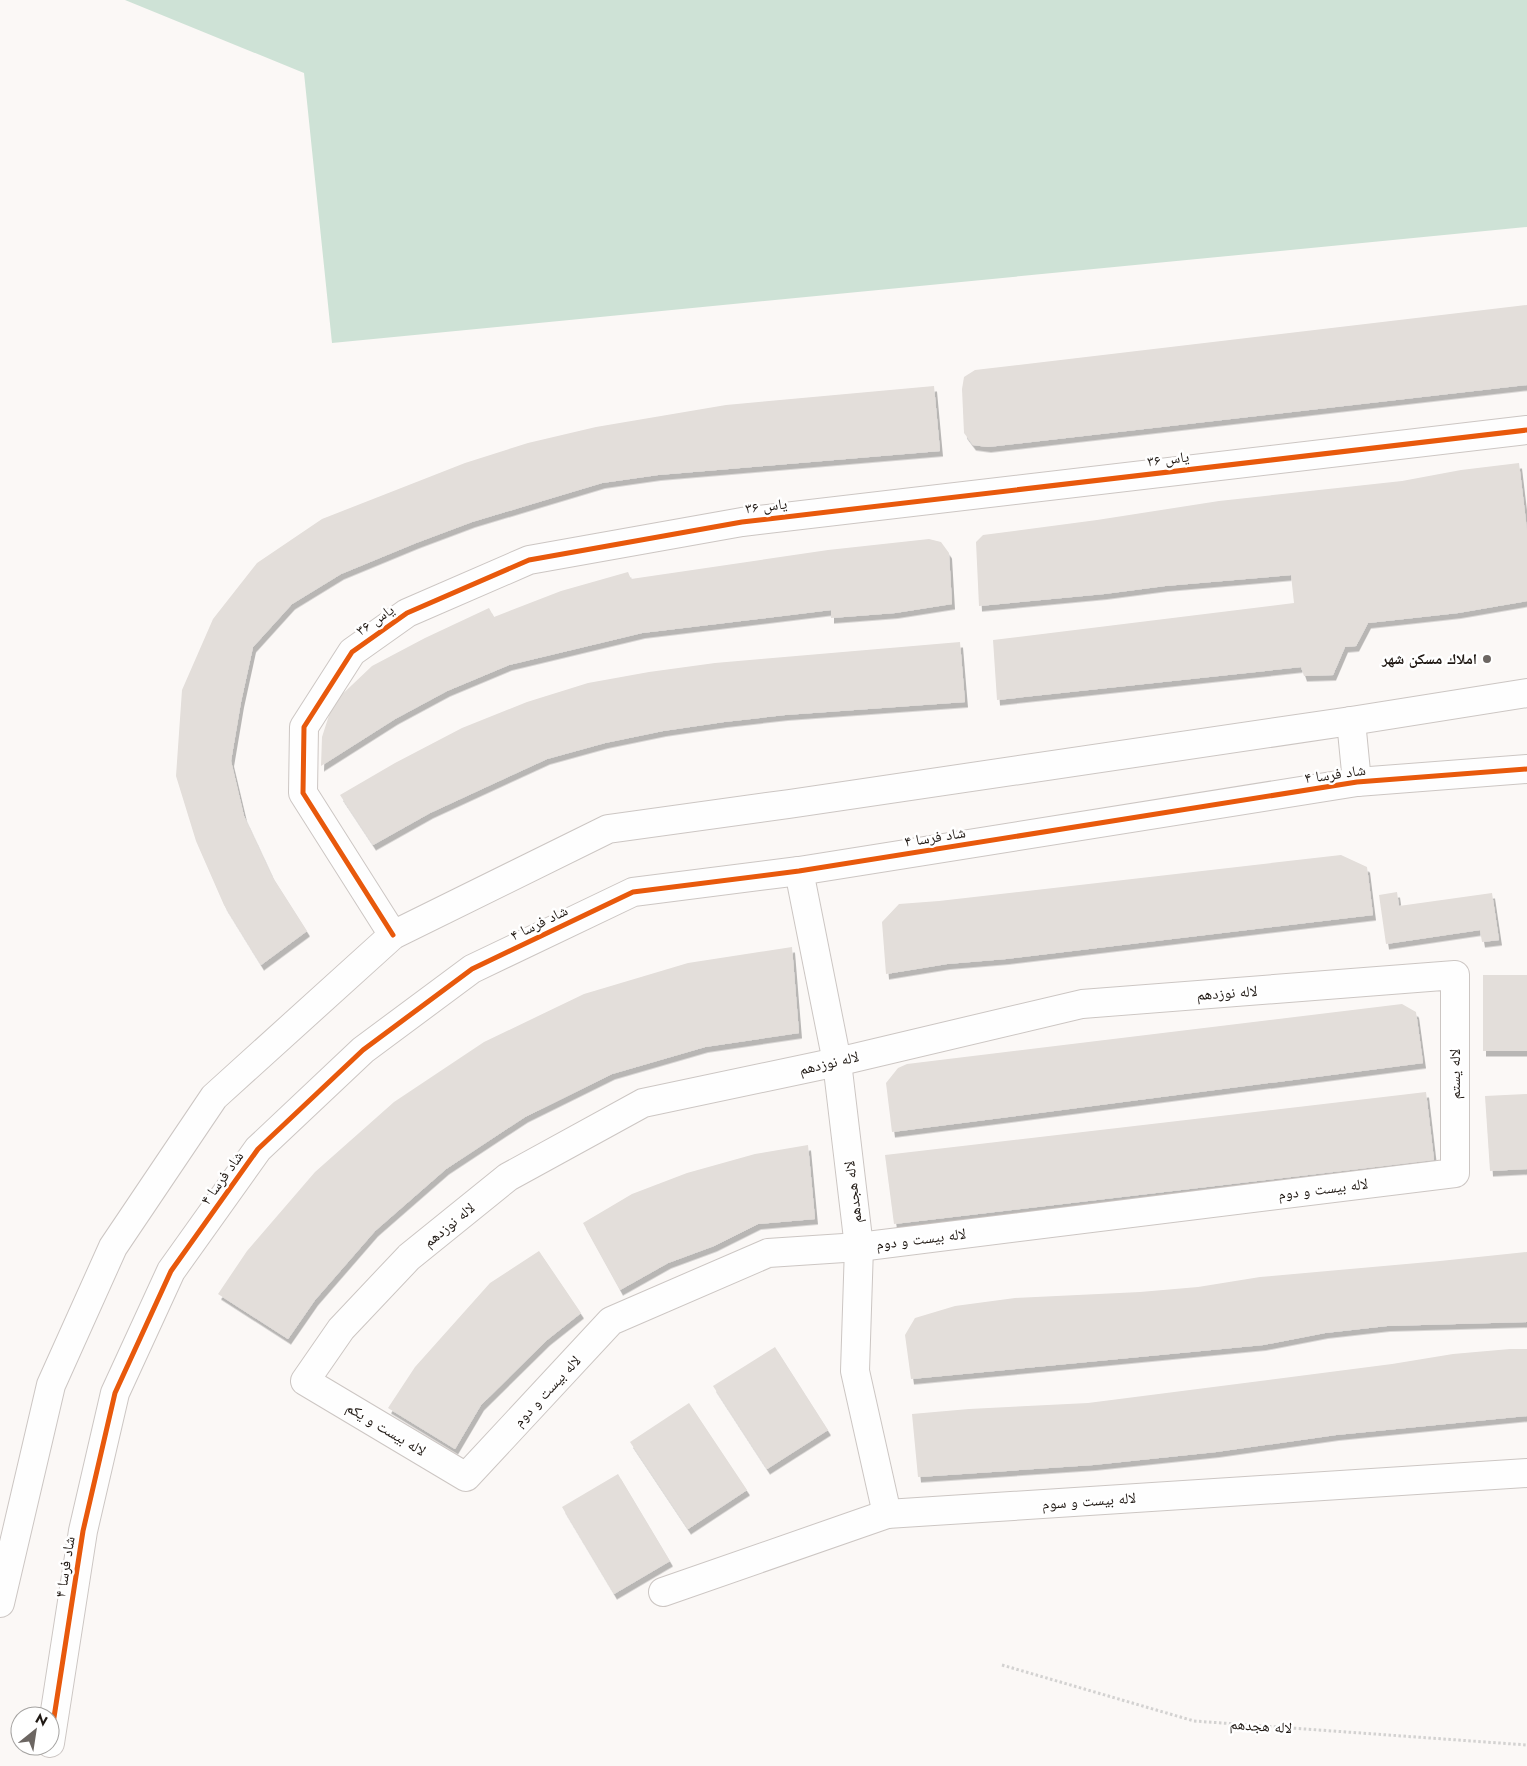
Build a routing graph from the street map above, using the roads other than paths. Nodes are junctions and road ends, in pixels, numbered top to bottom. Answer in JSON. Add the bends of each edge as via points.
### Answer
{"nodes":[{"id":1,"x":1527,"y":430,"type":"edge"},
{"id":2,"x":1527,"y":693,"type":"edge"},
{"id":3,"x":1351,"y":721,"type":"junction"},
{"id":4,"x":1527,"y":769,"type":"edge"},
{"id":5,"x":1357,"y":782,"type":"junction"},
{"id":6,"x":799,"y":871,"type":"junction"},
{"id":7,"x":393,"y":935,"type":"junction"},
{"id":8,"x":1455,"y":975,"type":"joint"},
{"id":9,"x":838,"y":1062,"type":"junction"},
{"id":10,"x":1456,"y":1173,"type":"joint"},
{"id":11,"x":859,"y":1247,"type":"junction"},
{"id":12,"x":305,"y":1381,"type":"joint"},
{"id":13,"x":1527,"y":1473,"type":"edge"},
{"id":14,"x":466,"y":1478,"type":"joint"},
{"id":15,"x":887,"y":1514,"type":"junction"},
{"id":16,"x":663,"y":1592,"type":"dead end"},
{"id":17,"x":0,"y":1603,"type":"edge"},
{"id":18,"x":56,"y":1706,"type":"edge"}],
"edges":[{"from":1,"to":7,"type":"street","name":"یاس ۳۶","via":[[742,522],[529,560],[407,613],[352,652],[304,727],[304,793]]},
{"from":2,"to":3,"type":"street"},
{"from":3,"to":5,"type":"street"},
{"from":3,"to":7,"type":"street","via":[[608,829]]},
{"from":4,"to":5,"type":"street","name":"شاد فرسا ۴"},
{"from":5,"to":6,"type":"street","name":"شاد فرسا ۴"},
{"from":6,"to":9,"type":"street","name":"لاله هجدهم"},
{"from":6,"to":18,"type":"street","name":"شاد فرسا ۴","via":[[633,892],[472,968],[363,1050],[258,1149],[171,1271],[115,1393],[83,1531]]},
{"from":7,"to":17,"type":"street","via":[[214,1097],[113,1247],[51,1385]]},
{"from":8,"to":9,"type":"street","name":"لاله نوزدهم","via":[[1082,1004]]},
{"from":8,"to":10,"type":"street","name":"لاله یستم"},
{"from":9,"to":11,"type":"street","name":"لاله هجدهم"},
{"from":9,"to":12,"type":"street","name":"لاله نوزدهم","via":[[643,1103],[508,1177],[409,1257],[341,1329]]},
{"from":10,"to":11,"type":"street","name":"لاله بیست و دوم"},
{"from":11,"to":14,"type":"street","name":"لاله بیست و دوم","via":[[768,1253],[611,1321]]},
{"from":11,"to":15,"type":"street","name":"لاله هجدهم","via":[[855,1371]]},
{"from":12,"to":14,"type":"street","name":"لاله بیست و یکم"},
{"from":13,"to":15,"type":"street","name":"لاله بیست و سوم"},
{"from":15,"to":16,"type":"street","name":"لاله بیست و سوم"}]}
